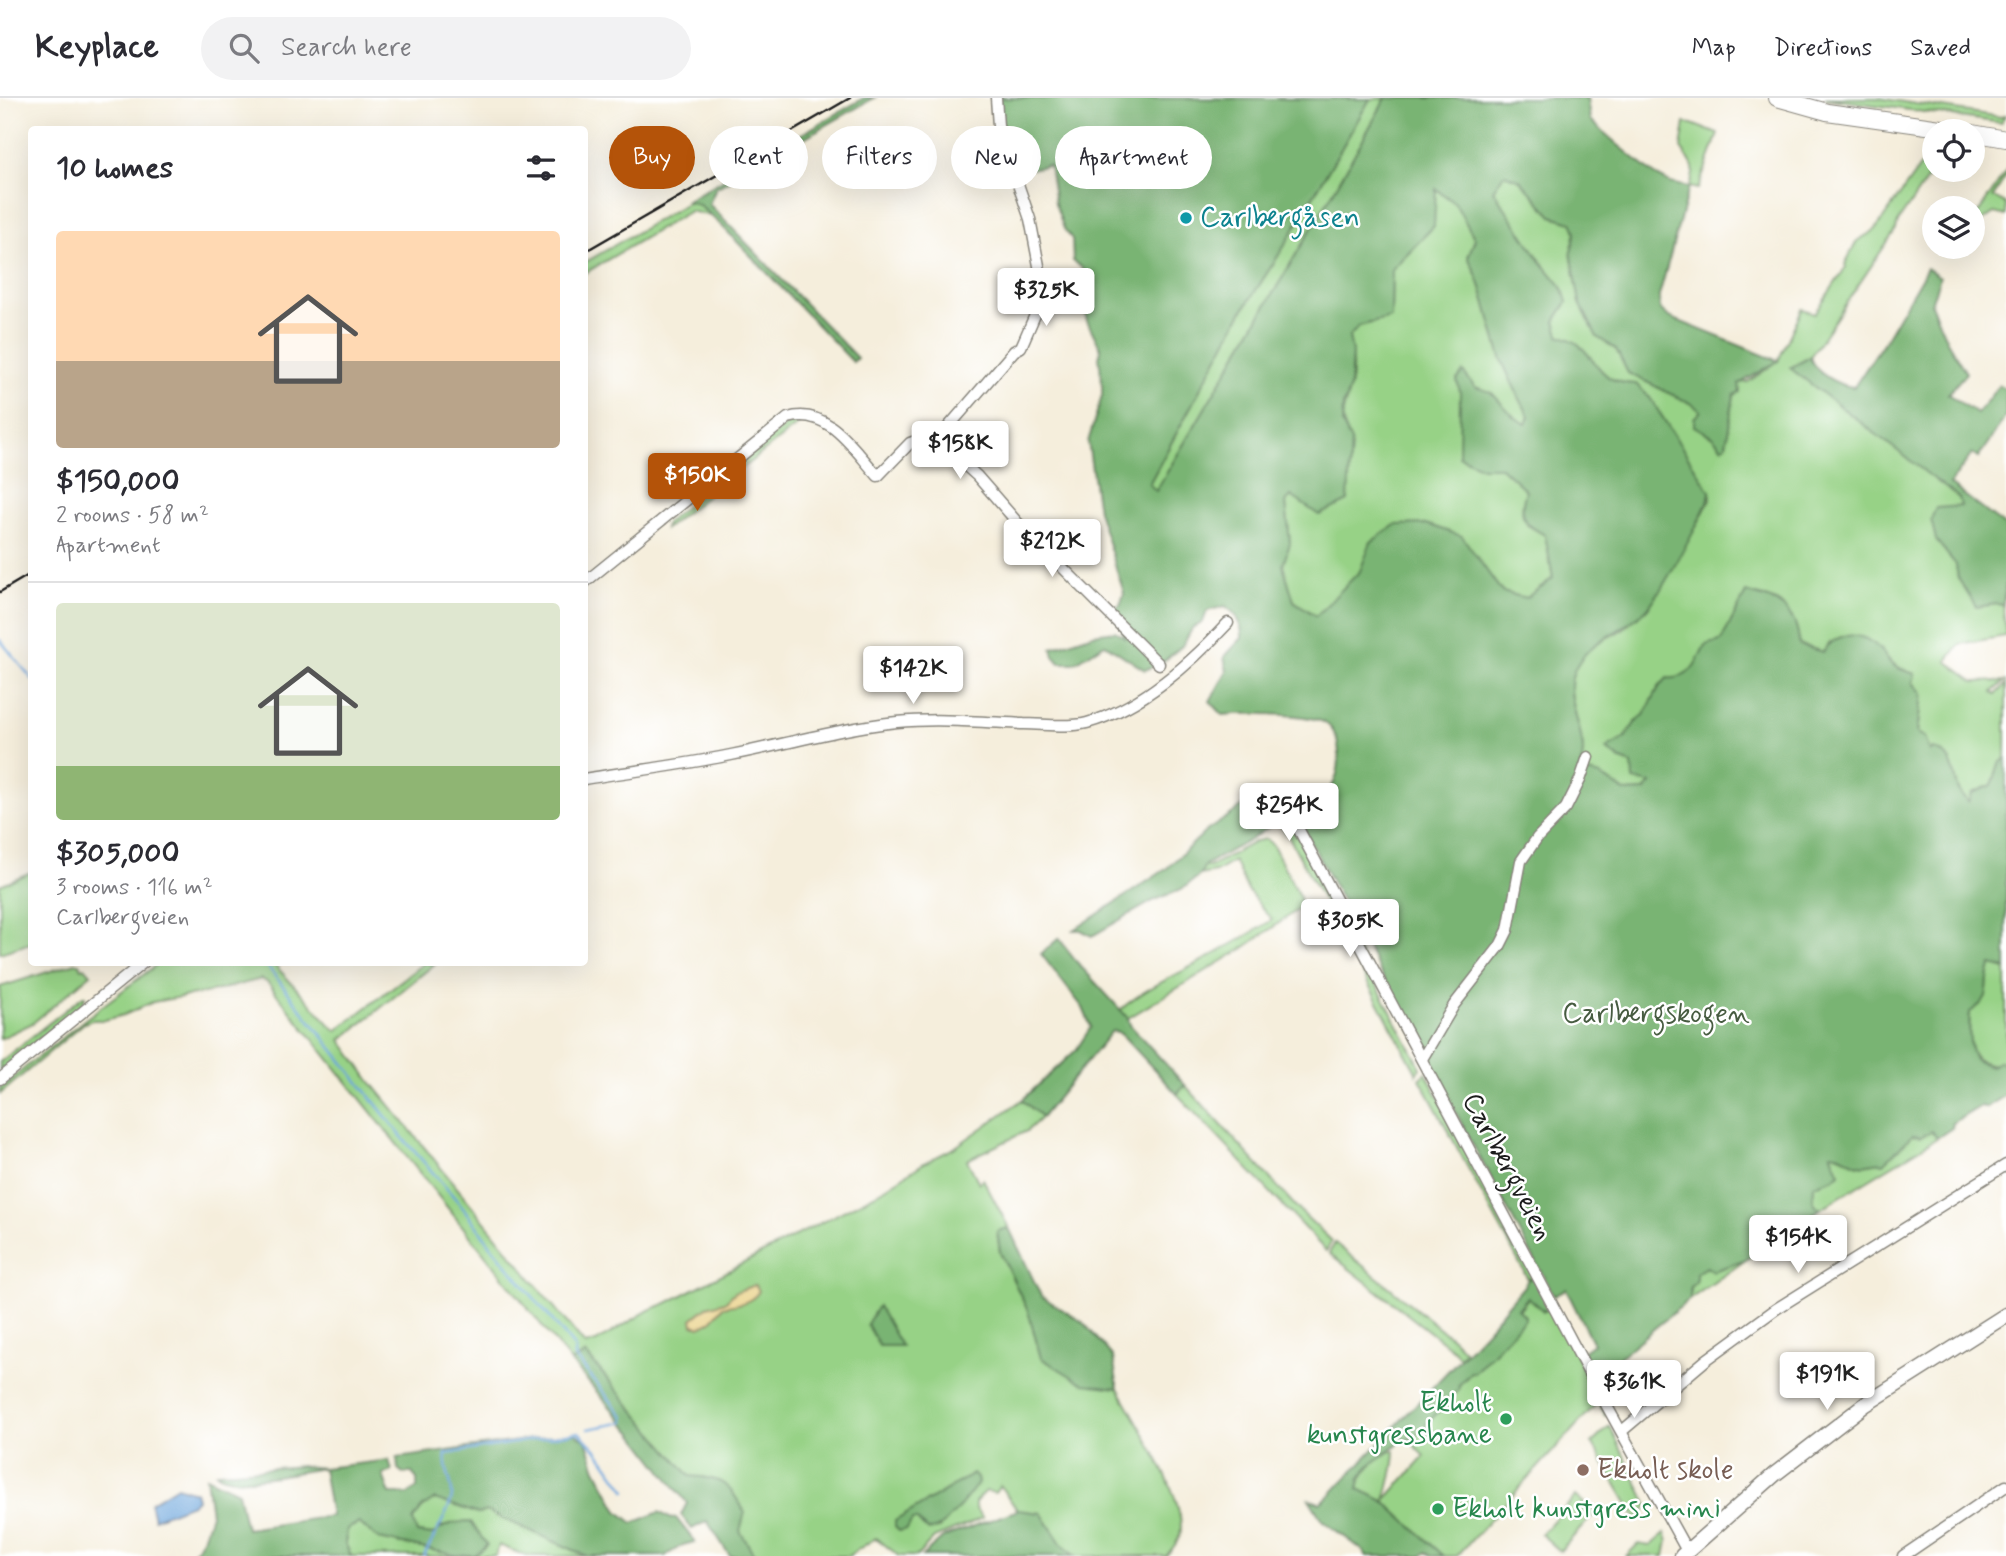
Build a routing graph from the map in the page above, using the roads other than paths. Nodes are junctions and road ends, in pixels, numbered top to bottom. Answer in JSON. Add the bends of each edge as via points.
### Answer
{"nodes":[{"id":1,"x":996,"y":98,"type":"edge"},
{"id":2,"x":1777,"y":98,"type":"edge"},
{"id":3,"x":1922,"y":125,"type":"edge"},
{"id":4,"x":1985,"y":135,"type":"edge"},
{"id":5,"x":2006,"y":139,"type":"edge"},
{"id":6,"x":937,"y":440,"type":"junction"},
{"id":7,"x":588,"y":580,"type":"edge"},
{"id":8,"x":1228,"y":623,"type":"dead end"},
{"id":9,"x":1159,"y":664,"type":"dead end"},
{"id":10,"x":1588,"y":757,"type":"dead end"},
{"id":11,"x":588,"y":778,"type":"edge"},
{"id":12,"x":1283,"y":800,"type":"dead end"},
{"id":13,"x":139,"y":966,"type":"edge"},
{"id":14,"x":1422,"y":1059,"type":"junction"},
{"id":15,"x":0,"y":1080,"type":"edge"},
{"id":16,"x":2006,"y":1165,"type":"edge"},
{"id":17,"x":2006,"y":1315,"type":"edge"},
{"id":18,"x":1622,"y":1431,"type":"junction"},
{"id":19,"x":2006,"y":1486,"type":"edge"},
{"id":20,"x":1686,"y":1554,"type":"edge"},
{"id":21,"x":1903,"y":1556,"type":"edge"}],
"edges":[{"from":1,"to":6,"type":"street","via":[[998,126],[1030,219],[1042,299],[1021,347]]},
{"from":2,"to":3,"type":"main road","via":[[1827,112]]},
{"from":4,"to":5,"type":"main road"},
{"from":6,"to":7,"type":"street","via":[[930,436],[910,443],[878,476],[830,424],[802,415],[788,418]]},
{"from":6,"to":9,"type":"street"},
{"from":8,"to":11,"type":"street","via":[[1166,682],[1108,716],[1084,724],[945,719],[896,723]]},
{"from":10,"to":14,"type":"street","via":[[1566,808],[1521,861],[1508,930],[1500,946],[1454,1006]]},
{"from":12,"to":14,"type":"street","name":"Carlbergveien"},
{"from":13,"to":15,"type":"street"},
{"from":14,"to":18,"type":"street","name":"Carlbergveien"},
{"from":16,"to":18,"type":"street","via":[[1776,1309]]},
{"from":17,"to":20,"type":"street","via":[[1866,1404],[1775,1474]]},
{"from":18,"to":20,"type":"street","name":"Carlbergveien"},
{"from":19,"to":21,"type":"street"}]}
